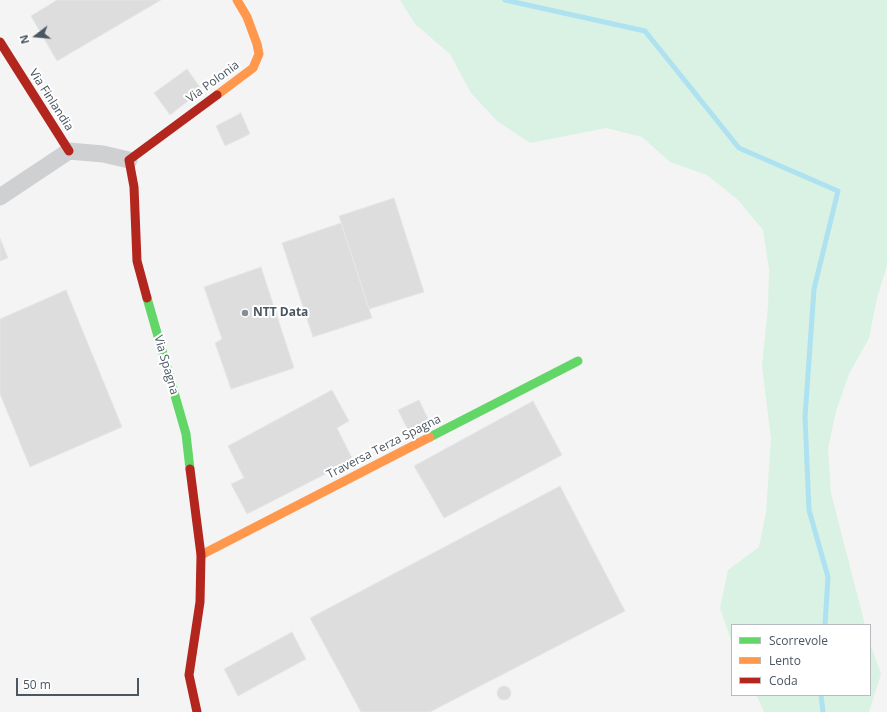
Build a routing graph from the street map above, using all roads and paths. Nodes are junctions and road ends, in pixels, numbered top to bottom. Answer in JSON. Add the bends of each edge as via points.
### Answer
{"nodes":[{"id":1,"x":237,"y":0,"type":"edge"},
{"id":2,"x":0,"y":42,"type":"edge"},
{"id":3,"x":69,"y":151,"type":"junction"},
{"id":4,"x":129,"y":160,"type":"junction"},
{"id":5,"x":0,"y":196,"type":"edge"},
{"id":6,"x":578,"y":361,"type":"dead end"},
{"id":7,"x":201,"y":555,"type":"junction"},
{"id":8,"x":197,"y":712,"type":"edge"}],
"edges":[{"from":1,"to":4,"type":"street","name":"Via Polonia","via":[[247,17],[257,44],[259,54],[253,68]]},
{"from":2,"to":3,"type":"street","name":"Via Finlandia"},
{"from":3,"to":4,"type":"street","via":[[103,154]]},
{"from":3,"to":5,"type":"street"},
{"from":4,"to":7,"type":"street","name":"Via Spagna","via":[[134,187],[136,261],[186,434]]},
{"from":6,"to":7,"type":"street","name":"Traversa Terza Spagna"},
{"from":7,"to":8,"type":"street","name":"Via Spagna","via":[[200,602],[189,675]]}]}
